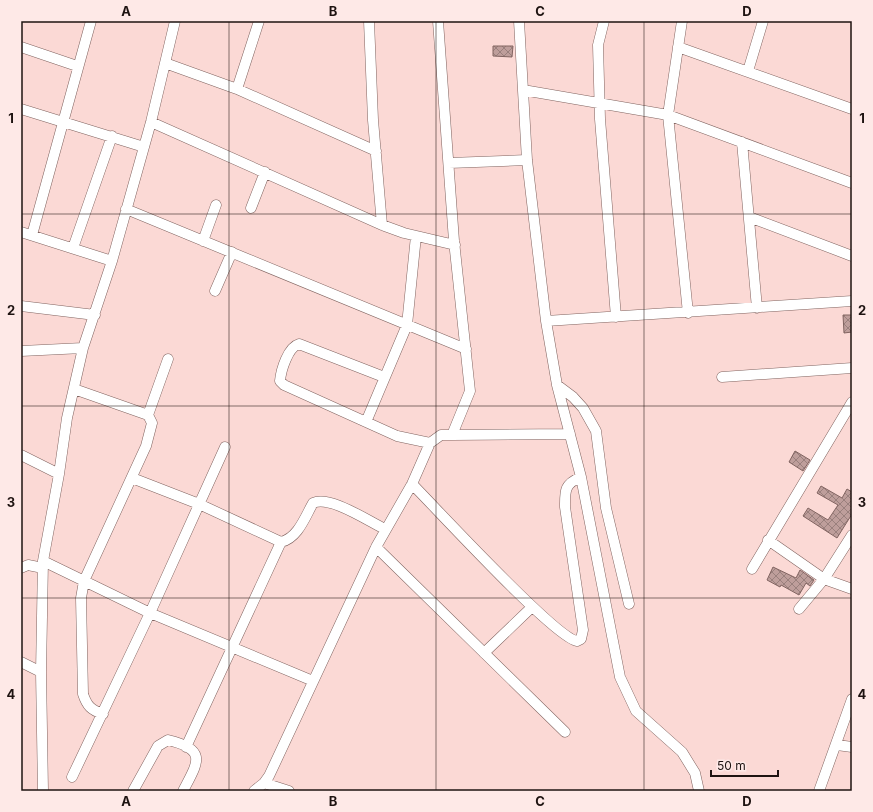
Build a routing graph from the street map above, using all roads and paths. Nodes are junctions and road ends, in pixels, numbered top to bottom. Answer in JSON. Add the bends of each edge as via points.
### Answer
{"nodes":[{"id":1,"x":90,"y":21,"type":"edge"},
{"id":2,"x":175,"y":21,"type":"edge"},
{"id":3,"x":259,"y":21,"type":"edge"},
{"id":4,"x":369,"y":21,"type":"edge"},
{"id":5,"x":437,"y":21,"type":"edge"},
{"id":6,"x":519,"y":21,"type":"edge"},
{"id":7,"x":604,"y":21,"type":"edge"},
{"id":8,"x":682,"y":21,"type":"edge"},
{"id":9,"x":763,"y":21,"type":"edge"},
{"id":10,"x":21,"y":47,"type":"edge"},
{"id":11,"x":678,"y":47,"type":"junction"},
{"id":12,"x":164,"y":63,"type":"junction"},
{"id":13,"x":77,"y":66,"type":"junction"},
{"id":14,"x":748,"y":71,"type":"junction"},
{"id":15,"x":237,"y":89,"type":"junction"},
{"id":16,"x":523,"y":90,"type":"junction"},
{"id":17,"x":600,"y":102,"type":"junction"},
{"id":18,"x":21,"y":109,"type":"edge"},
{"id":19,"x":852,"y":109,"type":"edge"},
{"id":20,"x":668,"y":115,"type":"junction"},
{"id":21,"x":63,"y":121,"type":"junction"},
{"id":22,"x":152,"y":122,"type":"junction"},
{"id":23,"x":112,"y":136,"type":"junction"},
{"id":24,"x":742,"y":142,"type":"junction"},
{"id":25,"x":144,"y":147,"type":"junction"},
{"id":26,"x":376,"y":151,"type":"junction"},
{"id":27,"x":528,"y":160,"type":"junction"},
{"id":28,"x":449,"y":163,"type":"junction"},
{"id":29,"x":265,"y":172,"type":"junction"},
{"id":30,"x":852,"y":183,"type":"edge"},
{"id":31,"x":216,"y":205,"type":"dead end"},
{"id":32,"x":251,"y":208,"type":"dead end"},
{"id":33,"x":126,"y":209,"type":"junction"},
{"id":34,"x":749,"y":217,"type":"junction"},
{"id":35,"x":382,"y":224,"type":"junction"},
{"id":36,"x":21,"y":232,"type":"edge"},
{"id":37,"x":32,"y":235,"type":"junction"},
{"id":38,"x":416,"y":236,"type":"junction"},
{"id":39,"x":203,"y":240,"type":"junction"},
{"id":40,"x":455,"y":245,"type":"junction"},
{"id":41,"x":73,"y":248,"type":"junction"},
{"id":42,"x":232,"y":252,"type":"junction"},
{"id":43,"x":852,"y":256,"type":"edge"},
{"id":44,"x":112,"y":261,"type":"junction"},
{"id":45,"x":215,"y":291,"type":"dead end"},
{"id":46,"x":852,"y":301,"type":"edge"},
{"id":47,"x":21,"y":306,"type":"edge"},
{"id":48,"x":757,"y":308,"type":"junction"},
{"id":49,"x":688,"y":313,"type":"junction"},
{"id":50,"x":95,"y":315,"type":"junction"},
{"id":51,"x":616,"y":317,"type":"junction"},
{"id":52,"x":546,"y":321,"type":"junction"},
{"id":53,"x":407,"y":325,"type":"junction"},
{"id":54,"x":83,"y":348,"type":"junction"},
{"id":55,"x":466,"y":349,"type":"junction"},
{"id":56,"x":21,"y":351,"type":"edge"},
{"id":57,"x":168,"y":359,"type":"dead end"},
{"id":58,"x":852,"y":368,"type":"edge"},
{"id":59,"x":384,"y":377,"type":"junction"},
{"id":60,"x":722,"y":377,"type":"dead end"},
{"id":61,"x":557,"y":385,"type":"junction"},
{"id":62,"x":74,"y":389,"type":"junction"},
{"id":63,"x":852,"y":402,"type":"edge"},
{"id":64,"x":148,"y":415,"type":"junction"},
{"id":65,"x":366,"y":422,"type":"junction"},
{"id":66,"x":452,"y":434,"type":"junction"},
{"id":67,"x":570,"y":434,"type":"junction"},
{"id":68,"x":430,"y":443,"type":"junction"},
{"id":69,"x":225,"y":447,"type":"dead end"},
{"id":70,"x":21,"y":455,"type":"edge"},
{"id":71,"x":59,"y":474,"type":"junction"},
{"id":72,"x":581,"y":477,"type":"junction"},
{"id":73,"x":132,"y":478,"type":"junction"},
{"id":74,"x":412,"y":484,"type":"junction"},
{"id":75,"x":199,"y":504,"type":"junction"},
{"id":76,"x":385,"y":529,"type":"junction"},
{"id":77,"x":852,"y":535,"type":"edge"},
{"id":78,"x":768,"y":540,"type":"junction"},
{"id":79,"x":281,"y":542,"type":"junction"},
{"id":80,"x":376,"y":547,"type":"junction"},
{"id":81,"x":43,"y":565,"type":"junction"},
{"id":82,"x":21,"y":568,"type":"edge"},
{"id":83,"x":752,"y":569,"type":"dead end"},
{"id":84,"x":824,"y":579,"type":"junction"},
{"id":85,"x":84,"y":581,"type":"junction"},
{"id":86,"x":852,"y":589,"type":"edge"},
{"id":87,"x":629,"y":604,"type":"dead end"},
{"id":88,"x":532,"y":607,"type":"junction"},
{"id":89,"x":799,"y":609,"type":"dead end"},
{"id":90,"x":150,"y":613,"type":"junction"},
{"id":91,"x":231,"y":647,"type":"junction"},
{"id":92,"x":484,"y":653,"type":"junction"},
{"id":93,"x":21,"y":662,"type":"edge"},
{"id":94,"x":41,"y":672,"type":"junction"},
{"id":95,"x":313,"y":681,"type":"junction"},
{"id":96,"x":852,"y":699,"type":"edge"},
{"id":97,"x":103,"y":714,"type":"junction"},
{"id":98,"x":565,"y":732,"type":"dead end"},
{"id":99,"x":837,"y":745,"type":"junction"},
{"id":100,"x":186,"y":746,"type":"junction"},
{"id":101,"x":852,"y":746,"type":"edge"},
{"id":102,"x":72,"y":777,"type":"dead end"},
{"id":103,"x":264,"y":783,"type":"junction"},
{"id":104,"x":43,"y":791,"type":"edge"},
{"id":105,"x":134,"y":791,"type":"edge"},
{"id":106,"x":183,"y":791,"type":"edge"},
{"id":107,"x":254,"y":791,"type":"edge"},
{"id":108,"x":289,"y":791,"type":"edge"},
{"id":109,"x":699,"y":791,"type":"edge"},
{"id":110,"x":819,"y":791,"type":"edge"}],
"edges":[{"from":1,"to":13,"type":"street"},
{"from":2,"to":12,"type":"street"},
{"from":3,"to":15,"type":"street"},
{"from":4,"to":26,"type":"street"},
{"from":5,"to":28,"type":"street"},
{"from":6,"to":16,"type":"street"},
{"from":7,"to":17,"type":"street","via":[[598,45]]},
{"from":8,"to":11,"type":"street"},
{"from":9,"to":14,"type":"street"},
{"from":10,"to":13,"type":"street"},
{"from":11,"to":14,"type":"street"},
{"from":11,"to":20,"type":"street"},
{"from":12,"to":15,"type":"street"},
{"from":12,"to":22,"type":"street"},
{"from":13,"to":21,"type":"street"},
{"from":14,"to":19,"type":"street"},
{"from":15,"to":26,"type":"street"},
{"from":16,"to":17,"type":"street"},
{"from":16,"to":27,"type":"street"},
{"from":17,"to":20,"type":"street"},
{"from":17,"to":51,"type":"street"},
{"from":18,"to":21,"type":"street"},
{"from":20,"to":24,"type":"street"},
{"from":20,"to":49,"type":"street"},
{"from":21,"to":23,"type":"street"},
{"from":21,"to":37,"type":"street"},
{"from":22,"to":25,"type":"street"},
{"from":22,"to":29,"type":"street"},
{"from":23,"to":25,"type":"street"},
{"from":23,"to":41,"type":"street"},
{"from":24,"to":30,"type":"street"},
{"from":24,"to":34,"type":"street"},
{"from":25,"to":33,"type":"street"},
{"from":26,"to":35,"type":"street"},
{"from":27,"to":28,"type":"street"},
{"from":27,"to":52,"type":"street"},
{"from":28,"to":40,"type":"street"},
{"from":29,"to":32,"type":"street"},
{"from":29,"to":35,"type":"street"},
{"from":31,"to":39,"type":"street"},
{"from":33,"to":39,"type":"street"},
{"from":33,"to":44,"type":"street"},
{"from":34,"to":43,"type":"street"},
{"from":34,"to":48,"type":"street"},
{"from":35,"to":38,"type":"street"},
{"from":36,"to":37,"type":"street"},
{"from":37,"to":41,"type":"street"},
{"from":38,"to":40,"type":"street"},
{"from":38,"to":53,"type":"street"},
{"from":39,"to":42,"type":"street"},
{"from":40,"to":55,"type":"street"},
{"from":41,"to":44,"type":"street"},
{"from":42,"to":45,"type":"street"},
{"from":42,"to":53,"type":"street"},
{"from":44,"to":50,"type":"street"},
{"from":46,"to":48,"type":"street"},
{"from":47,"to":50,"type":"street"},
{"from":48,"to":49,"type":"street"},
{"from":49,"to":51,"type":"street"},
{"from":50,"to":54,"type":"street"},
{"from":51,"to":52,"type":"street"},
{"from":52,"to":61,"type":"street"},
{"from":53,"to":55,"type":"street"},
{"from":53,"to":59,"type":"street"},
{"from":54,"to":56,"type":"street"},
{"from":54,"to":62,"type":"street"},
{"from":55,"to":66,"type":"street","via":[[470,391]]},
{"from":57,"to":64,"type":"street"},
{"from":58,"to":60,"type":"street"},
{"from":59,"to":65,"type":"street"},
{"from":59,"to":65,"type":"street","via":[[299,344],[294,346],[280,375],[280,381],[284,385]]},
{"from":61,"to":67,"type":"street"},
{"from":61,"to":87,"type":"street","via":[[574,397],[596,431],[606,508]]},
{"from":62,"to":64,"type":"street"},
{"from":62,"to":71,"type":"street"},
{"from":63,"to":78,"type":"street"},
{"from":64,"to":73,"type":"street","via":[[152,423],[151,429]]},
{"from":65,"to":68,"type":"street","via":[[397,436]]},
{"from":66,"to":67,"type":"street"},
{"from":66,"to":68,"type":"street","via":[[441,435]]},
{"from":67,"to":72,"type":"street"},
{"from":68,"to":74,"type":"street"},
{"from":69,"to":75,"type":"street"},
{"from":70,"to":71,"type":"street"},
{"from":71,"to":81,"type":"street"},
{"from":72,"to":88,"type":"street","via":[[568,485],[565,507],[584,630],[581,639],[577,641],[567,638]]},
{"from":72,"to":109,"type":"street","via":[[620,677],[636,711],[682,752],[695,773]]},
{"from":73,"to":75,"type":"street"},
{"from":73,"to":85,"type":"street"},
{"from":74,"to":76,"type":"street"},
{"from":74,"to":88,"type":"street"},
{"from":75,"to":79,"type":"street"},
{"from":75,"to":90,"type":"street"},
{"from":76,"to":79,"type":"street","via":[[333,503],[318,500],[313,503],[294,536]]},
{"from":76,"to":80,"type":"street"},
{"from":77,"to":84,"type":"street"},
{"from":78,"to":83,"type":"street"},
{"from":78,"to":84,"type":"street"},
{"from":79,"to":91,"type":"street"},
{"from":80,"to":92,"type":"street"},
{"from":80,"to":95,"type":"street"},
{"from":81,"to":82,"type":"street","via":[[28,565]]},
{"from":81,"to":85,"type":"street"},
{"from":81,"to":94,"type":"street"},
{"from":84,"to":86,"type":"street"},
{"from":84,"to":89,"type":"street"},
{"from":85,"to":90,"type":"street"},
{"from":85,"to":97,"type":"street","via":[[81,598],[83,694],[91,709]]},
{"from":88,"to":92,"type":"street"},
{"from":90,"to":91,"type":"street"},
{"from":90,"to":97,"type":"street"},
{"from":91,"to":95,"type":"street"},
{"from":91,"to":100,"type":"street"},
{"from":92,"to":98,"type":"street"},
{"from":93,"to":94,"type":"street"},
{"from":94,"to":104,"type":"street"},
{"from":95,"to":103,"type":"street"},
{"from":96,"to":99,"type":"street"},
{"from":97,"to":102,"type":"street"},
{"from":99,"to":101,"type":"street"},
{"from":99,"to":110,"type":"street"},
{"from":100,"to":105,"type":"street","via":[[168,740],[158,746]]},
{"from":100,"to":106,"type":"street","via":[[198,757]]},
{"from":103,"to":107,"type":"street"},
{"from":103,"to":108,"type":"street"}]}
